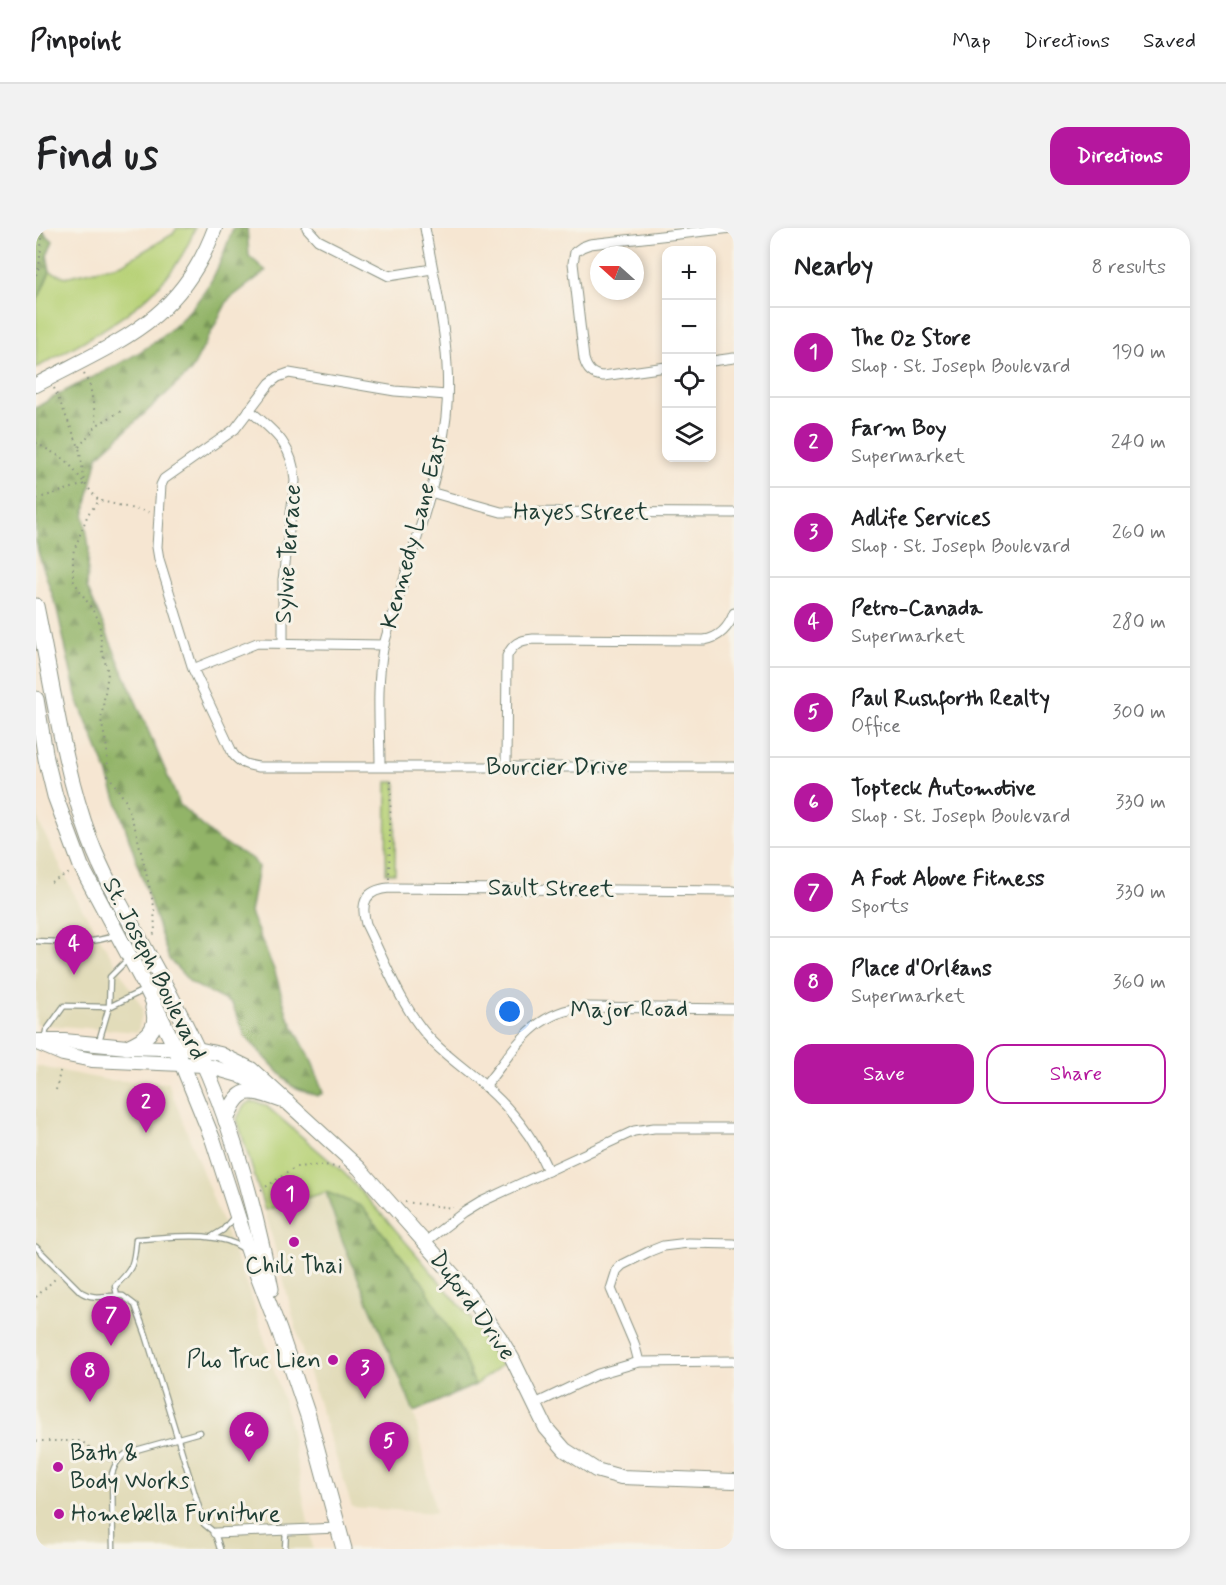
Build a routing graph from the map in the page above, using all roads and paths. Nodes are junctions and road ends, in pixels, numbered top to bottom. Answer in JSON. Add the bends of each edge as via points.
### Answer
{"nodes":[{"id":1,"x":43,"y":228,"type":"edge"},
{"id":2,"x":215,"y":228,"type":"edge"},
{"id":3,"x":308,"y":228,"type":"edge"},
{"id":4,"x":425,"y":228,"type":"edge"},
{"id":5,"x":732,"y":228,"type":"edge"},
{"id":6,"x":432,"y":268,"type":"junction"},
{"id":7,"x":36,"y":275,"type":"edge"},
{"id":8,"x":734,"y":358,"type":"edge"},
{"id":9,"x":716,"y":360,"type":"edge"},
{"id":10,"x":662,"y":369,"type":"edge"},
{"id":11,"x":84,"y":374,"type":"dead end"},
{"id":12,"x":36,"y":385,"type":"edge"},
{"id":13,"x":54,"y":388,"type":"dead end"},
{"id":14,"x":447,"y":395,"type":"junction"},
{"id":15,"x":123,"y":410,"type":"dead end"},
{"id":16,"x":249,"y":410,"type":"junction"},
{"id":17,"x":97,"y":425,"type":"junction"},
{"id":18,"x":36,"y":443,"type":"edge"},
{"id":19,"x":79,"y":447,"type":"junction"},
{"id":20,"x":85,"y":484,"type":"junction"},
{"id":21,"x":430,"y":492,"type":"junction"},
{"id":22,"x":36,"y":499,"type":"edge"},
{"id":23,"x":99,"y":501,"type":"junction"},
{"id":24,"x":734,"y":513,"type":"edge"},
{"id":25,"x":159,"y":515,"type":"junction"},
{"id":26,"x":36,"y":606,"type":"edge"},
{"id":27,"x":734,"y":613,"type":"edge"},
{"id":28,"x":283,"y":643,"type":"junction"},
{"id":29,"x":384,"y":645,"type":"junction"},
{"id":30,"x":193,"y":669,"type":"junction"},
{"id":31,"x":37,"y":707,"type":"edge"},
{"id":32,"x":57,"y":707,"type":"junction"},
{"id":33,"x":38,"y":729,"type":"edge"},
{"id":34,"x":380,"y":766,"type":"junction"},
{"id":35,"x":506,"y":766,"type":"junction"},
{"id":36,"x":734,"y":767,"type":"edge"},
{"id":37,"x":70,"y":873,"type":"dead end"},
{"id":38,"x":51,"y":882,"type":"dead end"},
{"id":39,"x":389,"y":888,"type":"junction"},
{"id":40,"x":734,"y":891,"type":"edge"},
{"id":41,"x":116,"y":935,"type":"junction"},
{"id":42,"x":36,"y":941,"type":"edge"},
{"id":43,"x":148,"y":943,"type":"dead end"},
{"id":44,"x":129,"y":958,"type":"junction"},
{"id":45,"x":148,"y":991,"type":"junction"},
{"id":46,"x":109,"y":1006,"type":"junction"},
{"id":47,"x":734,"y":1009,"type":"edge"},
{"id":48,"x":38,"y":1042,"type":"edge"},
{"id":49,"x":99,"y":1044,"type":"junction"},
{"id":50,"x":127,"y":1047,"type":"junction"},
{"id":51,"x":197,"y":1049,"type":"junction"},
{"id":52,"x":179,"y":1056,"type":"junction"},
{"id":53,"x":61,"y":1064,"type":"dead end"},
{"id":54,"x":204,"y":1065,"type":"junction"},
{"id":55,"x":485,"y":1086,"type":"junction"},
{"id":56,"x":56,"y":1090,"type":"dead end"},
{"id":57,"x":287,"y":1102,"type":"junction"},
{"id":58,"x":226,"y":1121,"type":"junction"},
{"id":59,"x":734,"y":1128,"type":"edge"},
{"id":60,"x":346,"y":1169,"type":"dead end"},
{"id":61,"x":548,"y":1171,"type":"junction"},
{"id":62,"x":256,"y":1194,"type":"dead end"},
{"id":63,"x":402,"y":1202,"type":"dead end"},
{"id":64,"x":453,"y":1208,"type":"dead end"},
{"id":65,"x":237,"y":1211,"type":"junction"},
{"id":66,"x":213,"y":1236,"type":"junction"},
{"id":67,"x":425,"y":1242,"type":"junction"},
{"id":68,"x":734,"y":1244,"type":"edge"},
{"id":69,"x":36,"y":1247,"type":"edge"},
{"id":70,"x":249,"y":1252,"type":"junction"},
{"id":71,"x":55,"y":1279,"type":"dead end"},
{"id":72,"x":117,"y":1295,"type":"junction"},
{"id":73,"x":36,"y":1297,"type":"edge"},
{"id":74,"x":279,"y":1330,"type":"junction"},
{"id":75,"x":734,"y":1361,"type":"edge"},
{"id":76,"x":639,"y":1362,"type":"junction"},
{"id":77,"x":535,"y":1404,"type":"junction"},
{"id":78,"x":200,"y":1432,"type":"dead end"},
{"id":79,"x":177,"y":1438,"type":"junction"},
{"id":80,"x":36,"y":1441,"type":"edge"},
{"id":81,"x":114,"y":1465,"type":"junction"},
{"id":82,"x":734,"y":1480,"type":"edge"},
{"id":83,"x":338,"y":1528,"type":"junction"},
{"id":84,"x":286,"y":1530,"type":"junction"},
{"id":85,"x":215,"y":1533,"type":"junction"},
{"id":86,"x":113,"y":1549,"type":"edge"},
{"id":87,"x":220,"y":1549,"type":"edge"},
{"id":88,"x":285,"y":1549,"type":"edge"},
{"id":89,"x":344,"y":1549,"type":"edge"}],
"edges":[{"from":1,"to":7,"type":"path"},
{"from":2,"to":12,"type":"street","via":[[195,270],[161,312],[131,334]]},
{"from":3,"to":6,"type":"street","via":[[318,240],[389,276]]},
{"from":4,"to":6,"type":"street","name":"Kennedy Lane East"},
{"from":5,"to":10,"type":"street","via":[[590,244],[575,252],[584,358],[590,372],[603,376]]},
{"from":6,"to":14,"type":"street","name":"Kennedy Lane East","via":[[445,338]]},
{"from":8,"to":9,"type":"street"},
{"from":11,"to":17,"type":"path"},
{"from":13,"to":19,"type":"path"},
{"from":14,"to":16,"type":"street","via":[[395,391],[290,373],[270,383]]},
{"from":14,"to":21,"type":"street","name":"Kennedy Lane East","via":[[441,449]]},
{"from":15,"to":17,"type":"path"},
{"from":16,"to":25,"type":"street","via":[[235,429],[164,479]]},
{"from":16,"to":28,"type":"street","name":"Sylvie Terrace","via":[[280,437],[295,471],[283,580]]},
{"from":17,"to":19,"type":"path"},
{"from":18,"to":20,"type":"path","via":[[66,460]]},
{"from":19,"to":20,"type":"path"},
{"from":20,"to":22,"type":"path"},
{"from":20,"to":23,"type":"path"},
{"from":21,"to":24,"type":"street","name":"Hayes Street","via":[[501,512]]},
{"from":21,"to":29,"type":"street","name":"Kennedy Lane East"},
{"from":23,"to":25,"type":"path"},
{"from":23,"to":43,"type":"path","via":[[88,514],[73,553],[73,580],[99,620],[108,673],[101,720],[108,775],[125,800],[149,880],[155,932]]},
{"from":25,"to":30,"type":"street","via":[[159,559]]},
{"from":26,"to":32,"type":"main road","name":"St. Joseph Boulevard"},
{"from":27,"to":35,"type":"street","via":[[727,627],[704,640],[518,641],[507,656]]},
{"from":28,"to":29,"type":"street"},
{"from":28,"to":30,"type":"street","via":[[253,643]]},
{"from":29,"to":34,"type":"street","name":"Kennedy Lane East"},
{"from":30,"to":34,"type":"street","name":"Bourcier Drive","via":[[233,754],[243,764]]},
{"from":31,"to":32,"type":"main road"},
{"from":31,"to":33,"type":"main road","name":"St. Joseph Boulevard"},
{"from":32,"to":51,"type":"main road","name":"St. Joseph Boulevard","via":[[90,840]]},
{"from":33,"to":41,"type":"main road","name":"St. Joseph Boulevard","via":[[68,834]]},
{"from":34,"to":35,"type":"street","name":"Bourcier Drive"},
{"from":34,"to":39,"type":"path","via":[[391,774]]},
{"from":35,"to":36,"type":"street","name":"Bourcier Drive"},
{"from":37,"to":38,"type":"path"},
{"from":39,"to":40,"type":"street","name":"Sault Street"},
{"from":39,"to":55,"type":"street","name":"Sault Street","via":[[378,889],[364,903],[366,924],[410,1012],[433,1042]]},
{"from":41,"to":42,"type":"lane","via":[[81,943]]},
{"from":41,"to":44,"type":"main road","name":"St. Joseph Boulevard"},
{"from":44,"to":45,"type":"main road","name":"St. Joseph Boulevard"},
{"from":44,"to":46,"type":"lane","via":[[110,977]]},
{"from":45,"to":46,"type":"lane"},
{"from":45,"to":50,"type":"main road","via":[[155,1014],[151,1033]]},
{"from":45,"to":52,"type":"main road","name":"St. Joseph Boulevard"},
{"from":46,"to":48,"type":"lane","via":[[64,1006]]},
{"from":46,"to":49,"type":"lane"},
{"from":47,"to":55,"type":"street","name":"Major Road","via":[[569,1008],[532,1027]]},
{"from":48,"to":49,"type":"street"},
{"from":48,"to":52,"type":"street","via":[[63,1054],[92,1060]]},
{"from":49,"to":50,"type":"street"},
{"from":50,"to":52,"type":"street"},
{"from":51,"to":52,"type":"street","name":"Duford Drive"},
{"from":51,"to":54,"type":"main road","name":"St. Joseph Boulevard"},
{"from":51,"to":57,"type":"street","name":"Duford Drive","via":[[220,1054],[251,1069]]},
{"from":52,"to":54,"type":"street","name":"Duford Drive"},
{"from":52,"to":65,"type":"main road","name":"St. Joseph Boulevard"},
{"from":53,"to":56,"type":"path"},
{"from":54,"to":57,"type":"street","name":"Duford Drive","via":[[239,1075]]},
{"from":54,"to":58,"type":"main road","name":"St. Joseph Boulevard"},
{"from":55,"to":61,"type":"street","via":[[519,1121]]},
{"from":57,"to":58,"type":"main road","via":[[256,1091],[239,1095]]},
{"from":57,"to":67,"type":"street","name":"Duford Drive","via":[[352,1160]]},
{"from":58,"to":74,"type":"main road","name":"St. Joseph Boulevard","via":[[258,1226]]},
{"from":59,"to":61,"type":"street","via":[[634,1131]]},
{"from":60,"to":62,"type":"path","via":[[325,1165],[296,1167]]},
{"from":61,"to":67,"type":"street","via":[[481,1202]]},
{"from":63,"to":64,"type":"path"},
{"from":65,"to":66,"type":"lane","via":[[231,1222]]},
{"from":65,"to":70,"type":"main road","name":"St. Joseph Boulevard"},
{"from":66,"to":70,"type":"lane"},
{"from":66,"to":72,"type":"lane","via":[[136,1239],[133,1265],[115,1286]]},
{"from":67,"to":77,"type":"street","name":"Duford Drive","via":[[488,1319]]},
{"from":68,"to":76,"type":"street","via":[[663,1246],[617,1270],[611,1289]]},
{"from":69,"to":72,"type":"lane","via":[[87,1296]]},
{"from":70,"to":74,"type":"main road","name":"St. Joseph Boulevard"},
{"from":71,"to":73,"type":"path"},
{"from":72,"to":79,"type":"lane","via":[[130,1300],[140,1316]]},
{"from":74,"to":83,"type":"main road","name":"St. Joseph Boulevard","via":[[308,1416]]},
{"from":75,"to":76,"type":"street"},
{"from":76,"to":77,"type":"street","via":[[598,1374]]},
{"from":77,"to":82,"type":"street","name":"Duford Drive","via":[[556,1442],[596,1470],[621,1478]]},
{"from":78,"to":79,"type":"lane"},
{"from":79,"to":81,"type":"lane","via":[[129,1452]]},
{"from":79,"to":85,"type":"lane","via":[[204,1524]]},
{"from":80,"to":81,"type":"path","via":[[81,1441]]},
{"from":81,"to":86,"type":"lane"},
{"from":83,"to":84,"type":"street"},
{"from":83,"to":89,"type":"main road","name":"St. Joseph Boulevard"},
{"from":84,"to":85,"type":"street"},
{"from":84,"to":88,"type":"lane"},
{"from":85,"to":87,"type":"lane"}]}
